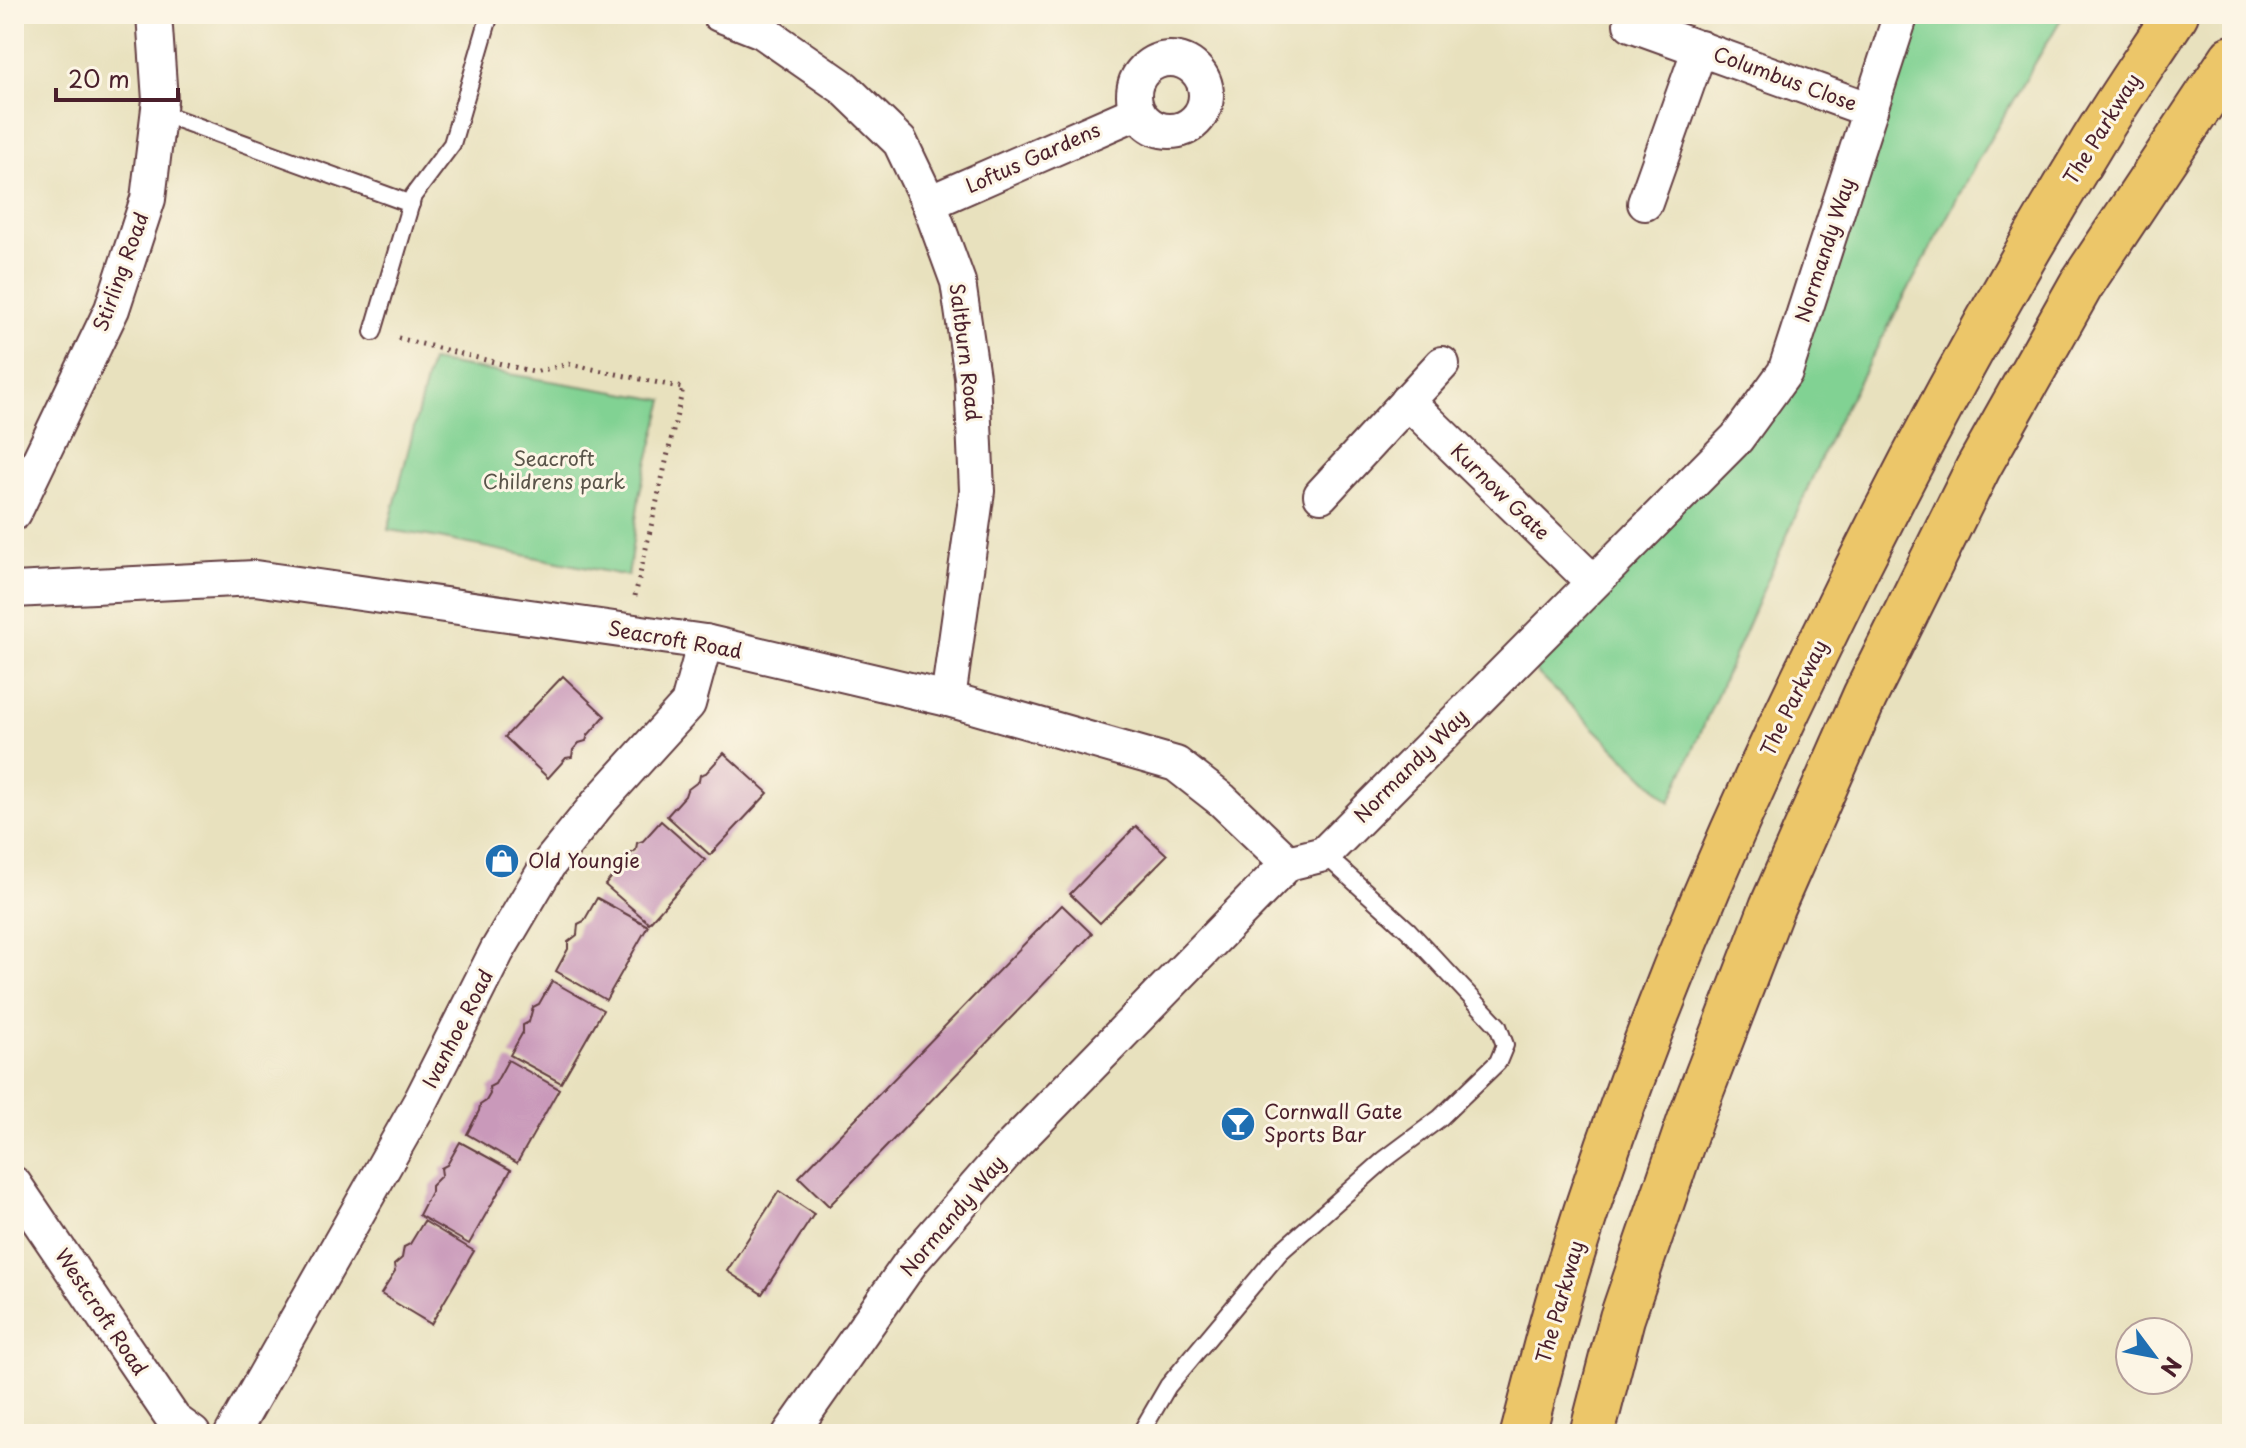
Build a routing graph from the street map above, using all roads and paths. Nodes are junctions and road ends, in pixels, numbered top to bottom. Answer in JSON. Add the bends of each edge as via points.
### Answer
{"nodes":[{"id":1,"x":154,"y":14,"type":"edge"},
{"id":2,"x":490,"y":14,"type":"edge"},
{"id":3,"x":719,"y":14,"type":"edge"},
{"id":4,"x":1901,"y":14,"type":"edge"},
{"id":5,"x":2176,"y":14,"type":"edge"},
{"id":6,"x":1631,"y":24,"type":"dead end"},
{"id":7,"x":1700,"y":48,"type":"junction"},
{"id":8,"x":2232,"y":58,"type":"edge"},
{"id":9,"x":1870,"y":110,"type":"junction"},
{"id":10,"x":158,"y":112,"type":"junction"},
{"id":11,"x":1137,"y":112,"type":"dead end"},
{"id":12,"x":929,"y":203,"type":"junction"},
{"id":13,"x":1645,"y":203,"type":"dead end"},
{"id":14,"x":411,"y":204,"type":"junction"},
{"id":15,"x":373,"y":332,"type":"joint"},
{"id":16,"x":1442,"y":364,"type":"dead end"},
{"id":17,"x":1407,"y":401,"type":"junction"},
{"id":18,"x":25,"y":464,"type":"edge"},
{"id":19,"x":1321,"y":495,"type":"dead end"},
{"id":20,"x":14,"y":513,"type":"edge"},
{"id":21,"x":1593,"y":582,"type":"junction"},
{"id":22,"x":14,"y":590,"type":"edge"},
{"id":23,"x":627,"y":631,"type":"junction"},
{"id":24,"x":705,"y":642,"type":"junction"},
{"id":25,"x":948,"y":699,"type":"junction"},
{"id":26,"x":1324,"y":854,"type":"junction"},
{"id":27,"x":1288,"y":863,"type":"junction"},
{"id":28,"x":14,"y":1184,"type":"edge"},
{"id":29,"x":193,"y":1434,"type":"edge"},
{"id":30,"x":232,"y":1434,"type":"edge"},
{"id":31,"x":790,"y":1434,"type":"edge"},
{"id":32,"x":1140,"y":1434,"type":"edge"},
{"id":33,"x":1523,"y":1434,"type":"edge"},
{"id":34,"x":1592,"y":1434,"type":"edge"}],
"edges":[{"from":1,"to":10,"type":"street","name":"Stirling Road"},
{"from":2,"to":14,"type":"lane","via":[[452,144]]},
{"from":3,"to":12,"type":"street","name":"Saltburn Road","via":[[762,31],[844,88],[900,142]]},
{"from":4,"to":9,"type":"street","name":"Normandy Way"},
{"from":5,"to":33,"type":"highway","name":"The Parkway","via":[[2006,286],[1867,545],[1769,749],[1685,940],[1628,1093],[1566,1275]]},
{"from":6,"to":7,"type":"street","name":"Columbus Close"},
{"from":7,"to":9,"type":"street","name":"Columbus Close"},
{"from":7,"to":13,"type":"street","name":"Columbus Close"},
{"from":8,"to":34,"type":"highway","via":[[2081,285],[1978,468],[1865,696],[1772,907],[1690,1120],[1622,1318]]},
{"from":9,"to":21,"type":"street","name":"Normandy Way","via":[[1785,372],[1737,438]]},
{"from":10,"to":14,"type":"lane"},
{"from":10,"to":18,"type":"street","name":"Stirling Road","via":[[148,199],[112,309]]},
{"from":11,"to":12,"type":"street","name":"Loftus Gardens"},
{"from":12,"to":25,"type":"street","name":"Saltburn Road","via":[[958,282],[972,377],[977,491]]},
{"from":14,"to":15,"type":"lane"},
{"from":15,"to":23,"type":"path","via":[[534,372],[569,364],[683,388]]},
{"from":16,"to":17,"type":"street"},
{"from":17,"to":19,"type":"street"},
{"from":17,"to":21,"type":"street","name":"Kurnow Gate"},
{"from":18,"to":20,"type":"street","name":"Stirling Road"},
{"from":21,"to":26,"type":"street","name":"Normandy Way"},
{"from":22,"to":23,"type":"street","name":"Seacroft Road","via":[[255,578]]},
{"from":23,"to":24,"type":"street","name":"Seacroft Road"},
{"from":24,"to":25,"type":"street","name":"Seacroft Road"},
{"from":24,"to":30,"type":"street","name":"Ivanhoe Road","via":[[688,704],[548,865]]},
{"from":25,"to":27,"type":"street","name":"Seacroft Road","via":[[1176,764]]},
{"from":26,"to":27,"type":"street"},
{"from":26,"to":32,"type":"lane","via":[[1409,931],[1498,1026],[1505,1045],[1498,1062],[1440,1118],[1280,1252],[1168,1386]]},
{"from":27,"to":31,"type":"street","name":"Normandy Way","via":[[1008,1150],[913,1259]]},
{"from":28,"to":29,"type":"street","name":"Westcroft Road","via":[[174,1420]]}]}
